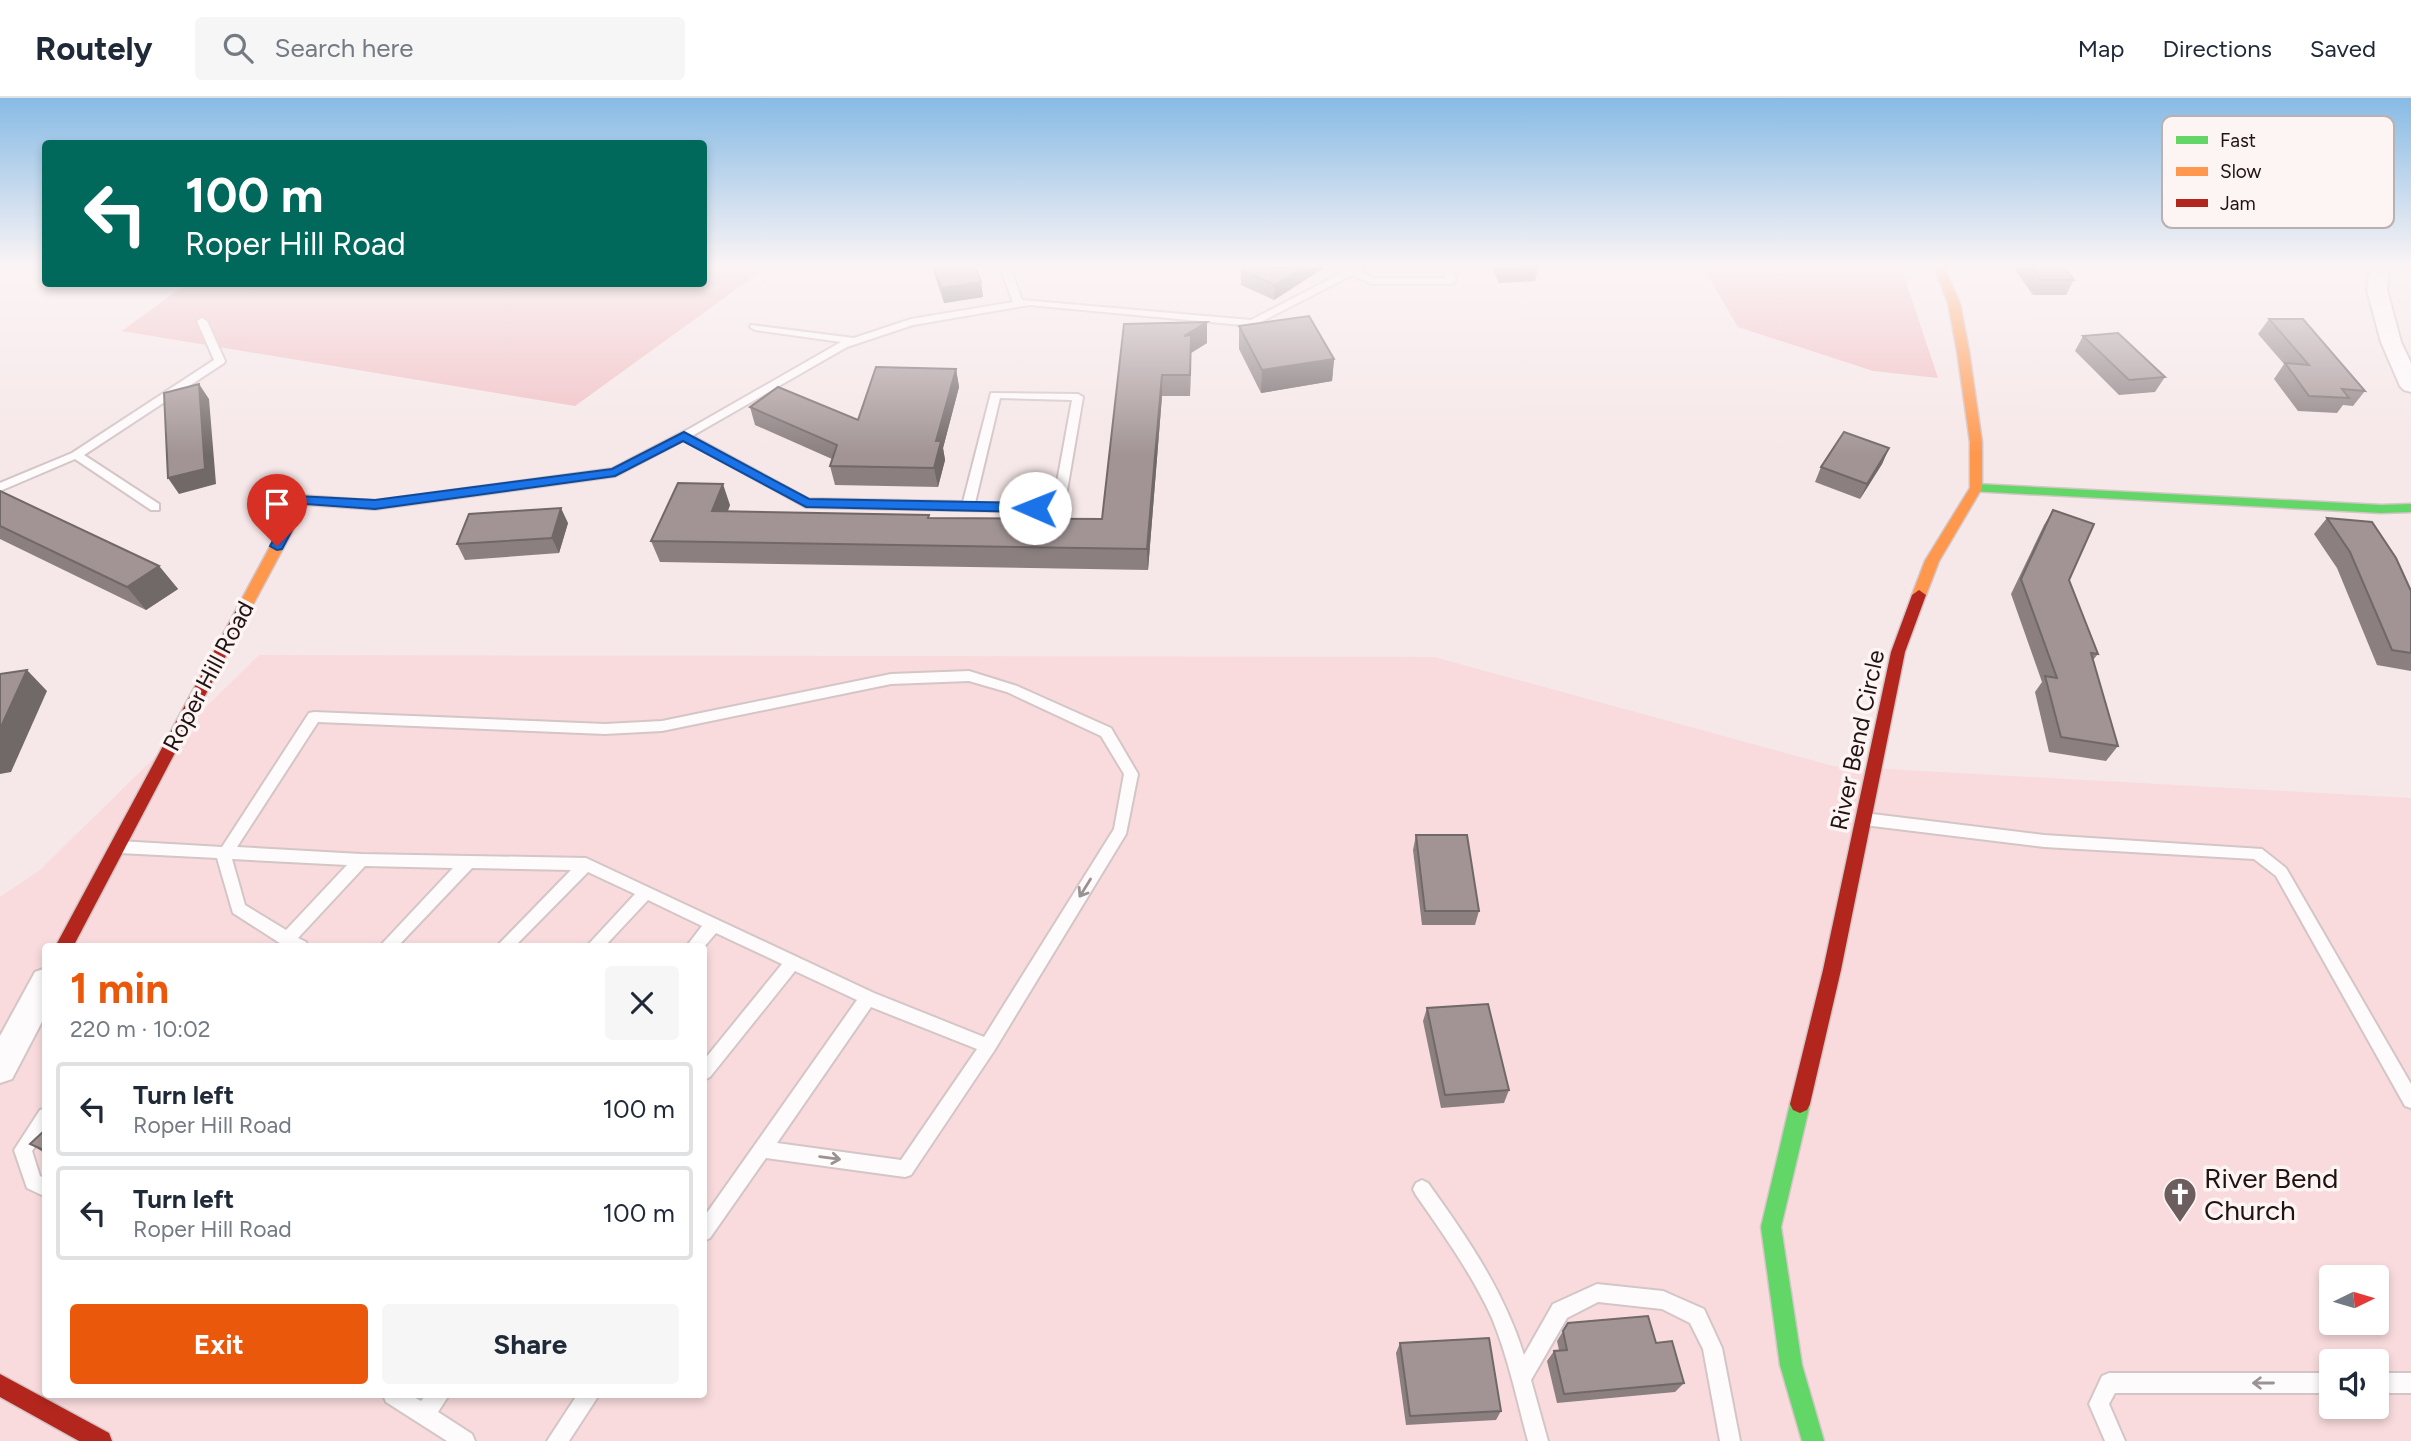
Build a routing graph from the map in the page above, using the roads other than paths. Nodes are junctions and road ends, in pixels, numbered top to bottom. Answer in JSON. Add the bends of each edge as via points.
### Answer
{"nodes":[{"id":1,"x":206,"y":330,"type":"edge"},
{"id":2,"x":774,"y":330,"type":"edge"},
{"id":3,"x":888,"y":330,"type":"edge"},
{"id":4,"x":1959,"y":330,"type":"edge"},
{"id":5,"x":2388,"y":330,"type":"edge"},
{"id":6,"x":855,"y":341,"type":"junction"},
{"id":7,"x":2411,"y":386,"type":"edge"},
{"id":8,"x":684,"y":436,"type":"junction"},
{"id":9,"x":76,"y":455,"type":"junction"},
{"id":10,"x":0,"y":488,"type":"edge"},
{"id":11,"x":1976,"y":488,"type":"junction"},
{"id":12,"x":302,"y":499,"type":"joint"},
{"id":13,"x":155,"y":507,"type":"dead end"},
{"id":14,"x":968,"y":507,"type":"junction"},
{"id":15,"x":2411,"y":508,"type":"edge"},
{"id":16,"x":1863,"y":818,"type":"junction"},
{"id":17,"x":117,"y":847,"type":"junction"},
{"id":18,"x":224,"y":855,"type":"junction"},
{"id":19,"x":361,"y":860,"type":"junction"},
{"id":20,"x":468,"y":862,"type":"junction"},
{"id":21,"x":586,"y":864,"type":"junction"},
{"id":22,"x":646,"y":892,"type":"junction"},
{"id":23,"x":714,"y":924,"type":"junction"},
{"id":24,"x":66,"y":943,"type":"edge"},
{"id":25,"x":293,"y":943,"type":"edge"},
{"id":26,"x":391,"y":943,"type":"edge"},
{"id":27,"x":509,"y":943,"type":"edge"},
{"id":28,"x":598,"y":943,"type":"edge"},
{"id":29,"x":697,"y":943,"type":"edge"},
{"id":30,"x":793,"y":962,"type":"junction"},
{"id":31,"x":42,"y":989,"type":"edge"},
{"id":32,"x":868,"y":998,"type":"junction"},
{"id":33,"x":988,"y":1046,"type":"junction"},
{"id":34,"x":0,"y":1068,"type":"edge"},
{"id":35,"x":707,"y":1068,"type":"edge"},
{"id":36,"x":2411,"y":1100,"type":"edge"},
{"id":37,"x":42,"y":1122,"type":"edge"},
{"id":38,"x":762,"y":1149,"type":"junction"},
{"id":39,"x":42,"y":1187,"type":"edge"},
{"id":40,"x":1422,"y":1189,"type":"dead end"},
{"id":41,"x":707,"y":1228,"type":"edge"},
{"id":42,"x":1521,"y":1379,"type":"junction"},
{"id":43,"x":2319,"y":1383,"type":"edge"},
{"id":44,"x":2389,"y":1383,"type":"edge"},
{"id":45,"x":2411,"y":1383,"type":"edge"},
{"id":46,"x":0,"y":1385,"type":"edge"},
{"id":47,"x":63,"y":1398,"type":"edge"},
{"id":48,"x":398,"y":1398,"type":"edge"},
{"id":49,"x":436,"y":1398,"type":"edge"},
{"id":50,"x":587,"y":1398,"type":"edge"},
{"id":51,"x":50,"y":1411,"type":"junction"},
{"id":52,"x":423,"y":1414,"type":"junction"},
{"id":53,"x":101,"y":1441,"type":"edge"},
{"id":54,"x":465,"y":1441,"type":"edge"},
{"id":55,"x":557,"y":1441,"type":"edge"},
{"id":56,"x":1538,"y":1441,"type":"edge"},
{"id":57,"x":1730,"y":1441,"type":"edge"},
{"id":58,"x":1813,"y":1441,"type":"edge"},
{"id":59,"x":2115,"y":1441,"type":"edge"}],
"edges":[{"from":1,"to":9,"type":"lane","via":[[220,361]]},
{"from":2,"to":6,"type":"lane"},
{"from":3,"to":6,"type":"lane","name":"Roper Hill Road"},
{"from":4,"to":11,"type":"street","via":[[1976,442]]},
{"from":5,"to":7,"type":"street"},
{"from":6,"to":8,"type":"lane","name":"Roper Hill Road"},
{"from":8,"to":12,"type":"lane","name":"Roper Hill Road","via":[[615,472],[375,505]]},
{"from":8,"to":14,"type":"lane","via":[[806,503]]},
{"from":9,"to":10,"type":"lane"},
{"from":9,"to":13,"type":"lane"},
{"from":11,"to":15,"type":"street"},
{"from":11,"to":16,"type":"street","name":"River Bend Circle","via":[[1933,561],[1898,652]]},
{"from":12,"to":17,"type":"street","name":"Roper Hill Road"},
{"from":14,"to":14,"type":"lane","via":[[1058,508],[1078,397],[995,395]]},
{"from":16,"to":36,"type":"lane","via":[[2044,841],[2257,853],[2281,872]]},
{"from":16,"to":58,"type":"street","name":"River Bend Circle","via":[[1771,1227],[1791,1366]]},
{"from":17,"to":18,"type":"lane"},
{"from":17,"to":24,"type":"street","name":"Roper Hill Road"},
{"from":18,"to":19,"type":"lane"},
{"from":18,"to":25,"type":"lane","via":[[238,909]]},
{"from":18,"to":33,"type":"lane","one_way":true,"via":[[314,717],[605,730],[662,726],[891,679],[969,676],[1012,689],[1106,732],[1131,774],[1121,830]]},
{"from":19,"to":20,"type":"lane"},
{"from":19,"to":25,"type":"lane"},
{"from":20,"to":21,"type":"lane"},
{"from":20,"to":26,"type":"lane"},
{"from":21,"to":22,"type":"lane"},
{"from":21,"to":27,"type":"lane"},
{"from":22,"to":23,"type":"lane"},
{"from":22,"to":28,"type":"lane"},
{"from":23,"to":29,"type":"lane"},
{"from":23,"to":30,"type":"lane"},
{"from":30,"to":32,"type":"lane"},
{"from":30,"to":35,"type":"lane"},
{"from":31,"to":34,"type":"street"},
{"from":32,"to":33,"type":"lane"},
{"from":32,"to":38,"type":"lane"},
{"from":38,"to":33,"type":"lane","one_way":true,"via":[[905,1169]]},
{"from":37,"to":39,"type":"lane","via":[[23,1150],[33,1182]]},
{"from":38,"to":41,"type":"lane"},
{"from":40,"to":42,"type":"lane","via":[[1465,1248],[1493,1300]]},
{"from":42,"to":56,"type":"lane"},
{"from":42,"to":57,"type":"lane","via":[[1560,1311],[1597,1293],[1663,1300],[1697,1316],[1712,1348]]},
{"from":43,"to":59,"type":"lane","one_way":true,"via":[[2109,1383],[2099,1404]]},
{"from":44,"to":45,"type":"lane"},
{"from":46,"to":51,"type":"street"},
{"from":47,"to":51,"type":"lane"},
{"from":48,"to":52,"type":"lane"},
{"from":49,"to":52,"type":"lane"},
{"from":50,"to":55,"type":"lane"},
{"from":51,"to":53,"type":"street"},
{"from":52,"to":54,"type":"lane"}]}
